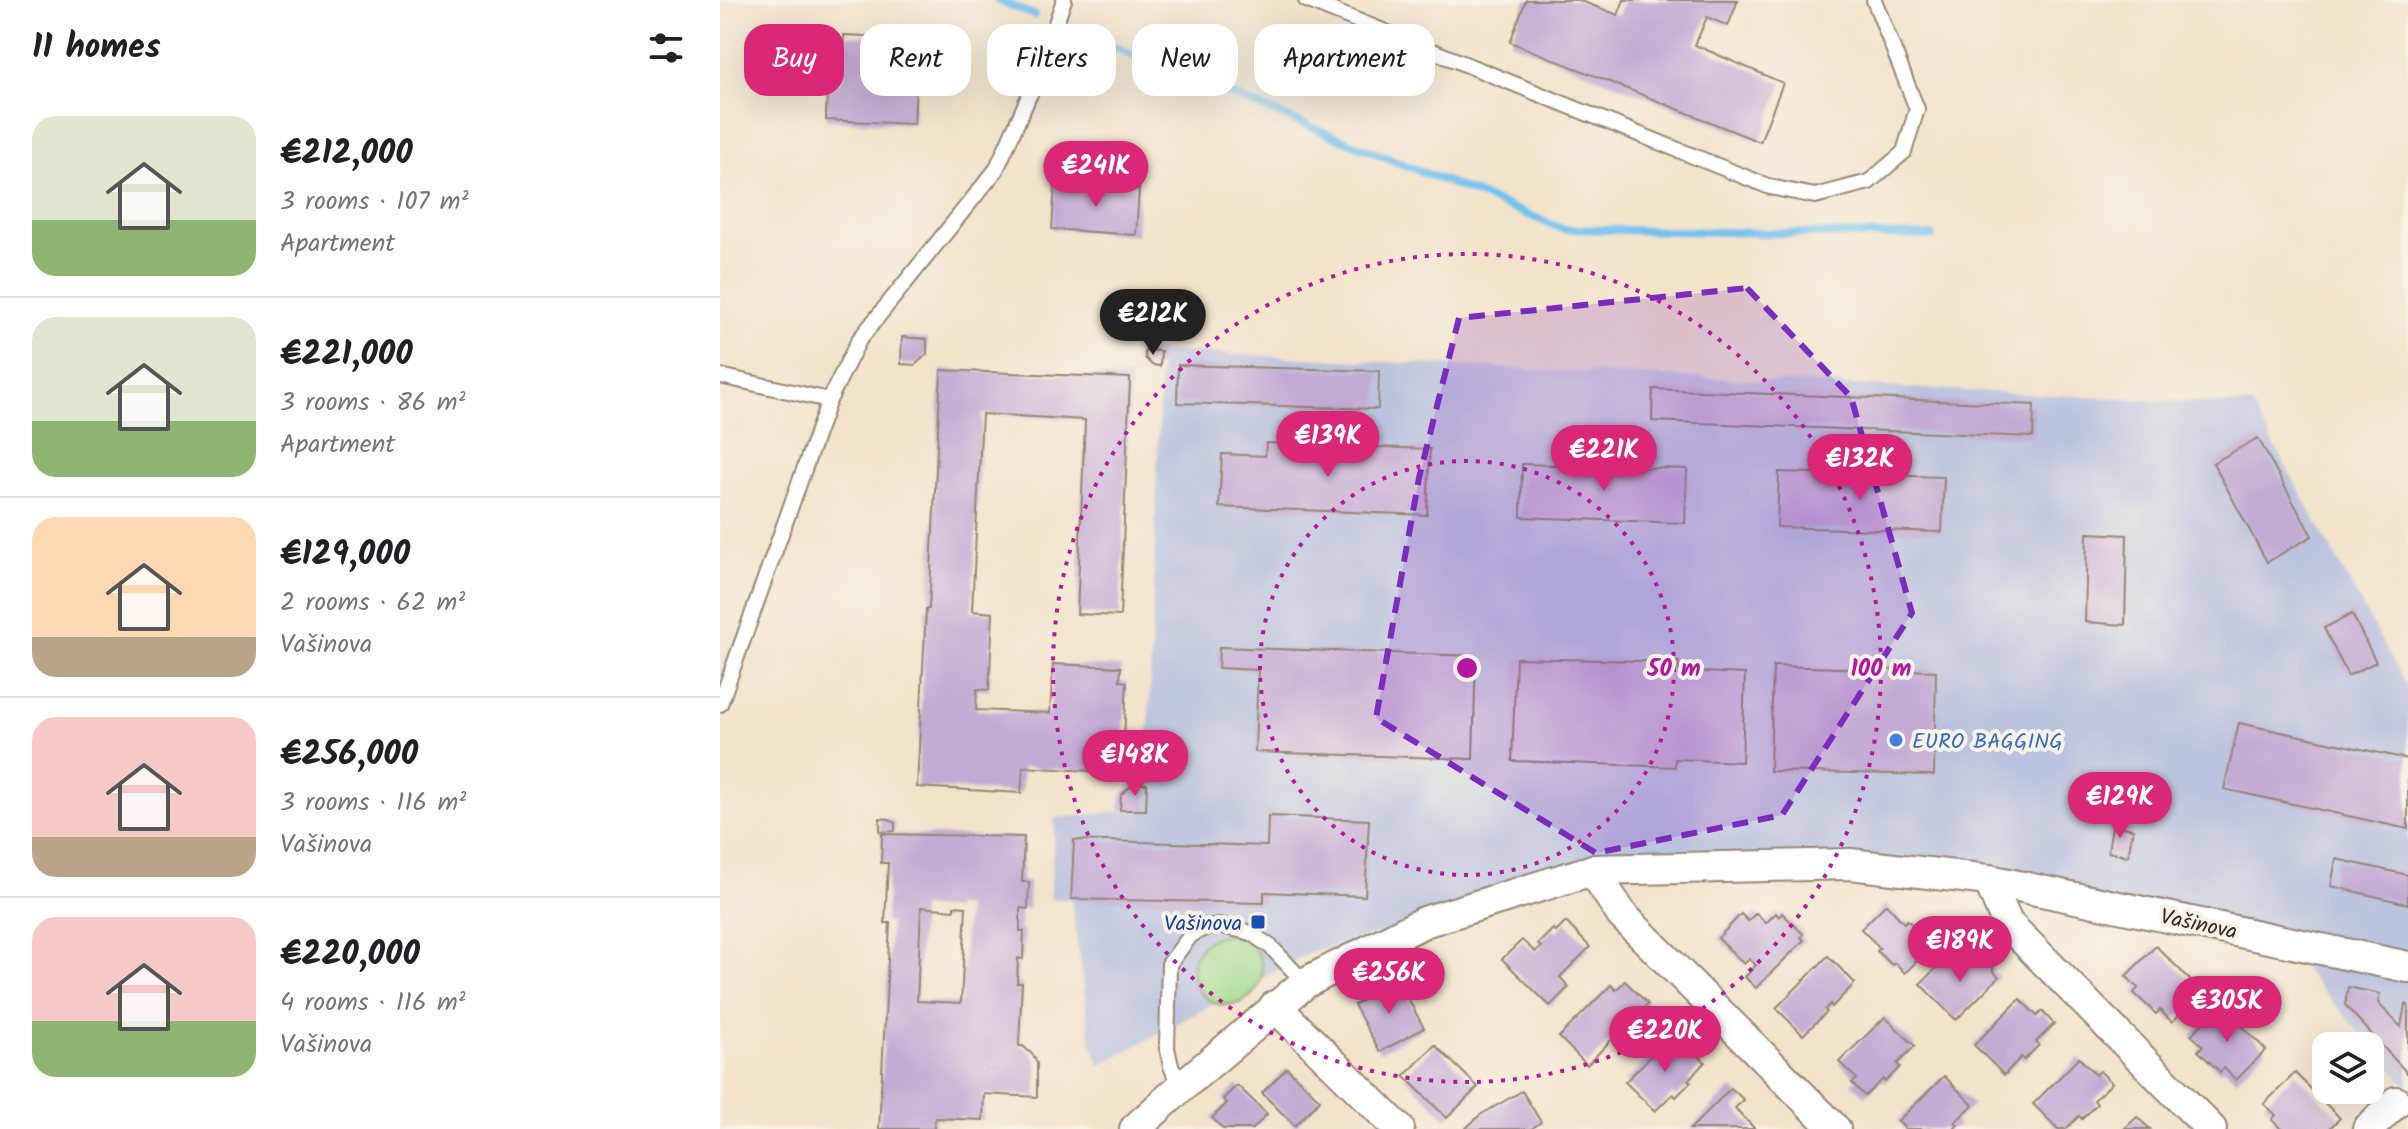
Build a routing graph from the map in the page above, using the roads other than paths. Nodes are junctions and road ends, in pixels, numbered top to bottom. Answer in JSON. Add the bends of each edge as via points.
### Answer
{"nodes":[{"id":1,"x":1064,"y":0,"type":"edge"},
{"id":2,"x":1306,"y":0,"type":"edge"},
{"id":3,"x":1874,"y":0,"type":"edge"},
{"id":4,"x":720,"y":376,"type":"edge"},
{"id":5,"x":829,"y":400,"type":"junction"},
{"id":6,"x":720,"y":704,"type":"edge"},
{"id":7,"x":1593,"y":870,"type":"junction"},
{"id":8,"x":1989,"y":880,"type":"junction"},
{"id":9,"x":2408,"y":967,"type":"edge"},
{"id":10,"x":1305,"y":983,"type":"junction"},
{"id":11,"x":1275,"y":1006,"type":"junction"},
{"id":12,"x":1180,"y":1088,"type":"junction"},
{"id":13,"x":2396,"y":1102,"type":"dead end"},
{"id":14,"x":1135,"y":1129,"type":"edge"},
{"id":15,"x":1399,"y":1129,"type":"edge"},
{"id":16,"x":1835,"y":1129,"type":"edge"},
{"id":17,"x":2211,"y":1129,"type":"edge"},
{"id":18,"x":2368,"y":1129,"type":"edge"}],
"edges":[{"from":1,"to":5,"type":"lane","via":[[996,170],[859,340]]},
{"from":2,"to":3,"type":"lane","via":[[1770,187],[1815,196],[1869,182],[1904,152],[1917,109]]},
{"from":4,"to":5,"type":"lane"},
{"from":5,"to":6,"type":"lane"},
{"from":7,"to":8,"type":"street","name":"Vašinova","via":[[1850,864]]},
{"from":7,"to":10,"type":"street","name":"Vašinova","via":[[1424,922]]},
{"from":7,"to":16,"type":"street","via":[[1622,915]]},
{"from":8,"to":9,"type":"street","name":"Vašinova"},
{"from":8,"to":17,"type":"street","via":[[2007,923]]},
{"from":10,"to":11,"type":"street","name":"Vašinova"},
{"from":10,"to":12,"type":"lane","via":[[1251,933],[1219,925],[1191,935],[1169,964],[1167,1048]]},
{"from":11,"to":12,"type":"street","name":"Vašinova"},
{"from":11,"to":15,"type":"street"},
{"from":12,"to":14,"type":"street","name":"Vašinova"},
{"from":13,"to":18,"type":"street"}]}
